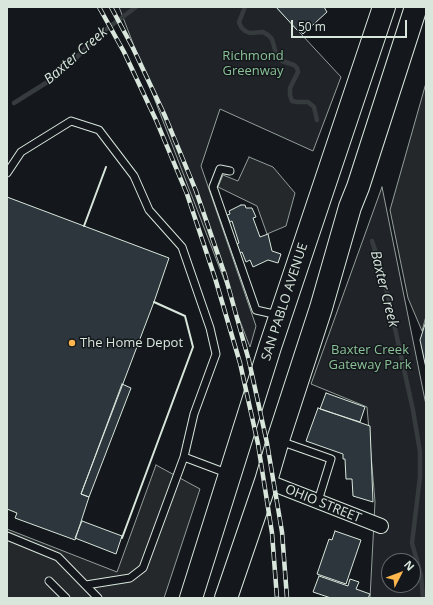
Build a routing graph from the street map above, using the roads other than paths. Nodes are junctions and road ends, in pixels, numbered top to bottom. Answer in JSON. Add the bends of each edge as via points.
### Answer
{"nodes":[{"id":1,"x":384,"y":7,"type":"edge"},
{"id":2,"x":416,"y":7,"type":"edge"},
{"id":3,"x":230,"y":171,"type":"dead end"},
{"id":4,"x":7,"y":173,"type":"edge"},
{"id":5,"x":281,"y":316,"type":"junction"},
{"id":6,"x":278,"y":440,"type":"junction"},
{"id":7,"x":184,"y":457,"type":"junction"},
{"id":8,"x":230,"y":474,"type":"junction"},
{"id":9,"x":266,"y":481,"type":"junction"},
{"id":10,"x":318,"y":501,"type":"junction"},
{"id":11,"x":381,"y":526,"type":"dead end"},
{"id":12,"x":7,"y":536,"type":"edge"},
{"id":13,"x":49,"y":581,"type":"dead end"},
{"id":14,"x":86,"y":585,"type":"junction"},
{"id":15,"x":66,"y":598,"type":"edge"},
{"id":16,"x":98,"y":598,"type":"edge"},
{"id":17,"x":191,"y":598,"type":"edge"},
{"id":18,"x":226,"y":598,"type":"edge"}],
"edges":[{"from":1,"to":5,"type":"main road","name":"SAN PABLO AVENUE"},
{"from":2,"to":6,"type":"main road","via":[[350,207],[321,308]]},
{"from":3,"to":5,"type":"lane","via":[[220,169],[213,187],[256,310]]},
{"from":4,"to":7,"type":"lane","via":[[21,152],[71,121],[99,130],[134,176],[148,210],[182,247],[210,328],[216,354],[194,414]]},
{"from":5,"to":8,"type":"main road","name":"SAN PABLO AVENUE"},
{"from":6,"to":9,"type":"main road"},
{"from":6,"to":10,"type":"lane","via":[[331,459]]},
{"from":7,"to":8,"type":"lane"},
{"from":7,"to":14,"type":"lane","via":[[143,568],[130,578]]},
{"from":8,"to":17,"type":"main road","name":"SAN PABLO AVENUE"},
{"from":9,"to":10,"type":"street","name":"OHIO STREET"},
{"from":9,"to":18,"type":"main road"},
{"from":10,"to":11,"type":"street","name":"OHIO STREET"},
{"from":12,"to":14,"type":"lane","via":[[58,557]]},
{"from":13,"to":15,"type":"lane"},
{"from":14,"to":16,"type":"lane"}]}
